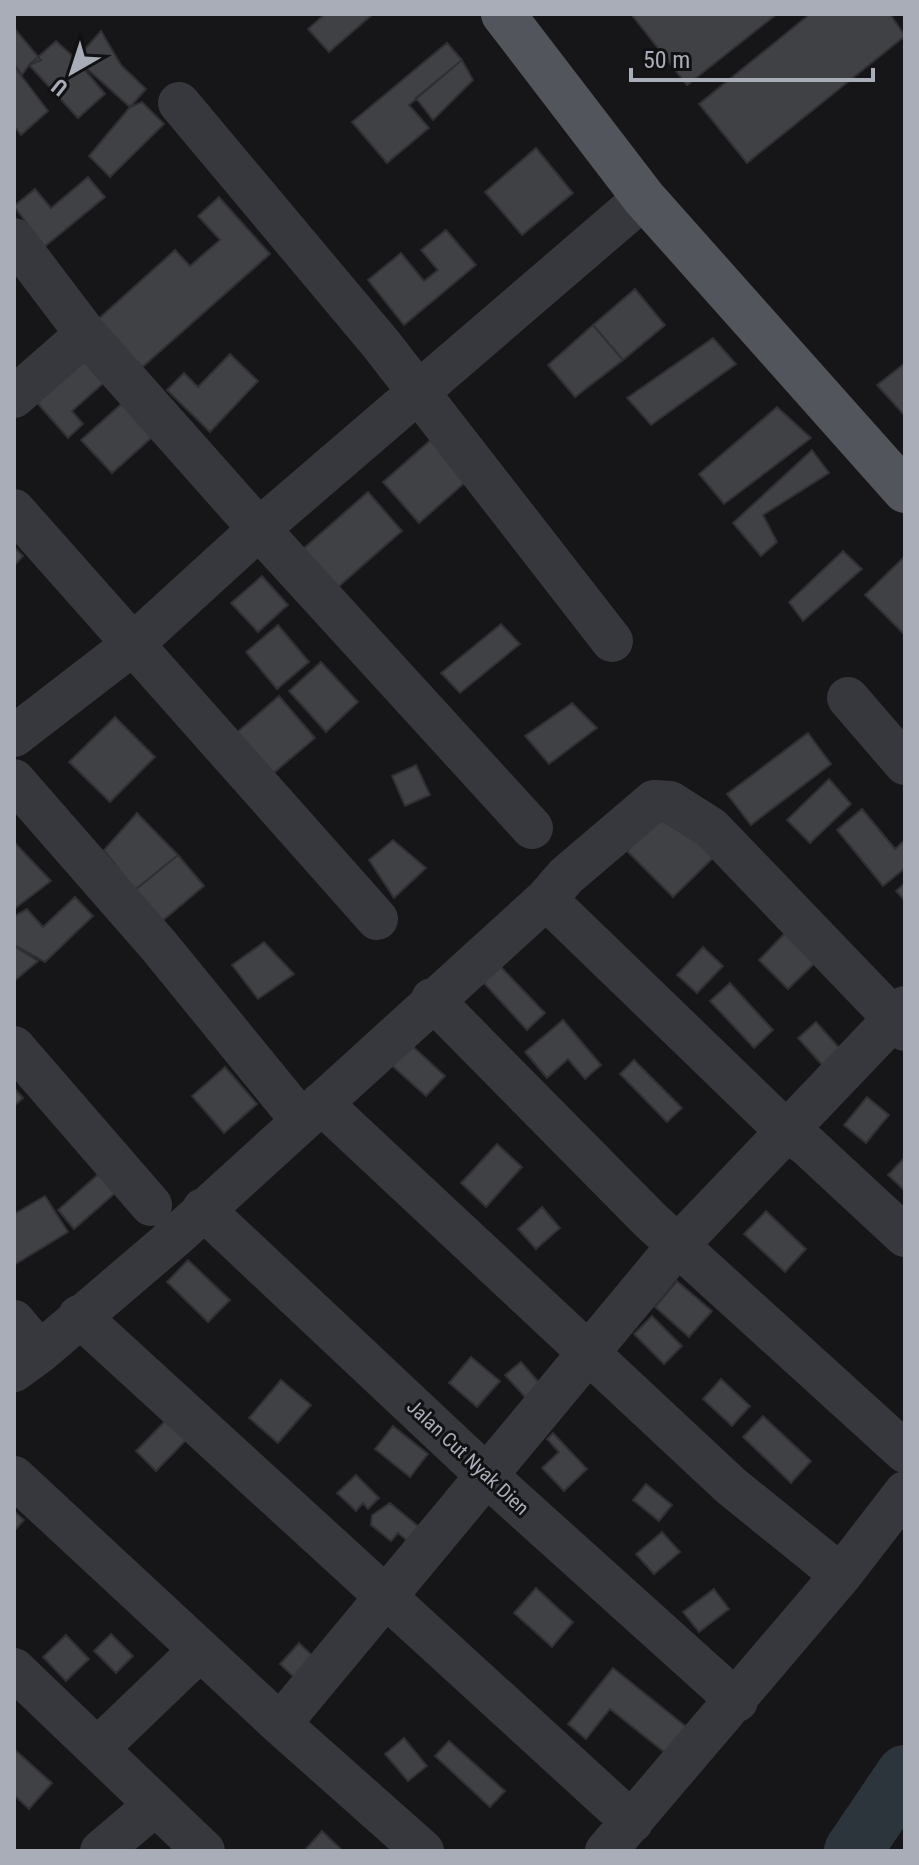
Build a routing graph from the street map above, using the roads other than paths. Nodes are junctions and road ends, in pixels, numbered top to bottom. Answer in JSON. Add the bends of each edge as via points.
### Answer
{"nodes":[{"id":1,"x":503,"y":14,"type":"edge"},
{"id":2,"x":179,"y":103,"type":"dead end"},
{"id":3,"x":644,"y":198,"type":"junction"},
{"id":4,"x":14,"y":239,"type":"edge"},
{"id":5,"x":86,"y":334,"type":"junction"},
{"id":6,"x":419,"y":394,"type":"junction"},
{"id":7,"x":14,"y":397,"type":"edge"},
{"id":8,"x":905,"y":491,"type":"edge"},
{"id":9,"x":14,"y":510,"type":"edge"},
{"id":10,"x":259,"y":529,"type":"junction"},
{"id":11,"x":612,"y":641,"type":"dead end"},
{"id":12,"x":132,"y":645,"type":"junction"},
{"id":13,"x":848,"y":698,"type":"dead end"},
{"id":14,"x":14,"y":736,"type":"edge"},
{"id":15,"x":905,"y":764,"type":"edge"},
{"id":16,"x":14,"y":780,"type":"edge"},
{"id":17,"x":532,"y":828,"type":"dead end"},
{"id":18,"x":546,"y":899,"type":"junction"},
{"id":19,"x":377,"y":919,"type":"dead end"},
{"id":20,"x":432,"y":999,"type":"junction"},
{"id":21,"x":901,"y":1019,"type":"edge"},
{"id":22,"x":14,"y":1047,"type":"edge"},
{"id":23,"x":311,"y":1111,"type":"junction"},
{"id":24,"x":786,"y":1131,"type":"junction"},
{"id":25,"x":151,"y":1205,"type":"dead end"},
{"id":26,"x":203,"y":1209,"type":"junction"},
{"id":27,"x":905,"y":1236,"type":"edge"},
{"id":28,"x":678,"y":1245,"type":"junction"},
{"id":29,"x":79,"y":1316,"type":"junction"},
{"id":30,"x":23,"y":1348,"type":"edge"},
{"id":31,"x":589,"y":1353,"type":"junction"},
{"id":32,"x":905,"y":1452,"type":"edge"},
{"id":33,"x":486,"y":1475,"type":"junction"},
{"id":34,"x":14,"y":1477,"type":"edge"},
{"id":35,"x":905,"y":1492,"type":"edge"},
{"id":36,"x":841,"y":1575,"type":"junction"},
{"id":37,"x":387,"y":1597,"type":"junction"},
{"id":38,"x":200,"y":1650,"type":"junction"},
{"id":39,"x":14,"y":1669,"type":"edge"},
{"id":40,"x":737,"y":1701,"type":"junction"},
{"id":41,"x":280,"y":1724,"type":"junction"},
{"id":42,"x":98,"y":1748,"type":"junction"},
{"id":43,"x":154,"y":1806,"type":"junction"},
{"id":44,"x":619,"y":1837,"type":"edge"},
{"id":45,"x":101,"y":1851,"type":"edge"},
{"id":46,"x":204,"y":1851,"type":"edge"},
{"id":47,"x":423,"y":1851,"type":"edge"}],
"edges":[{"from":1,"to":3,"type":"main road"},
{"from":2,"to":6,"type":"street"},
{"from":3,"to":6,"type":"street"},
{"from":3,"to":8,"type":"main road"},
{"from":4,"to":5,"type":"street"},
{"from":5,"to":7,"type":"street"},
{"from":5,"to":10,"type":"street"},
{"from":6,"to":10,"type":"street"},
{"from":6,"to":11,"type":"street"},
{"from":9,"to":12,"type":"street"},
{"from":10,"to":12,"type":"street"},
{"from":10,"to":17,"type":"street"},
{"from":12,"to":14,"type":"street"},
{"from":12,"to":19,"type":"street"},
{"from":13,"to":15,"type":"street"},
{"from":16,"to":23,"type":"street"},
{"from":18,"to":20,"type":"street"},
{"from":18,"to":21,"type":"street","via":[[642,809],[654,801],[670,802],[711,828]]},
{"from":18,"to":24,"type":"street"},
{"from":20,"to":23,"type":"street"},
{"from":20,"to":28,"type":"street"},
{"from":21,"to":24,"type":"street"},
{"from":22,"to":25,"type":"street"},
{"from":23,"to":26,"type":"street"},
{"from":23,"to":31,"type":"street"},
{"from":24,"to":27,"type":"street"},
{"from":24,"to":28,"type":"street"},
{"from":26,"to":29,"type":"street"},
{"from":26,"to":33,"type":"street","name":"Jalan Cut Nyak Dien"},
{"from":28,"to":31,"type":"street"},
{"from":28,"to":32,"type":"street"},
{"from":29,"to":30,"type":"street"},
{"from":29,"to":37,"type":"street"},
{"from":31,"to":33,"type":"street"},
{"from":31,"to":36,"type":"street","via":[[731,1486]]},
{"from":33,"to":37,"type":"street"},
{"from":33,"to":40,"type":"street","name":"Jalan Cut Nyak Dien"},
{"from":34,"to":38,"type":"street"},
{"from":35,"to":36,"type":"street"},
{"from":36,"to":40,"type":"street"},
{"from":37,"to":41,"type":"street"},
{"from":37,"to":44,"type":"street"},
{"from":38,"to":41,"type":"street"},
{"from":38,"to":42,"type":"street"},
{"from":39,"to":42,"type":"street"},
{"from":40,"to":44,"type":"street"},
{"from":41,"to":47,"type":"street"},
{"from":42,"to":43,"type":"street"},
{"from":43,"to":45,"type":"street"},
{"from":43,"to":46,"type":"street"}]}
